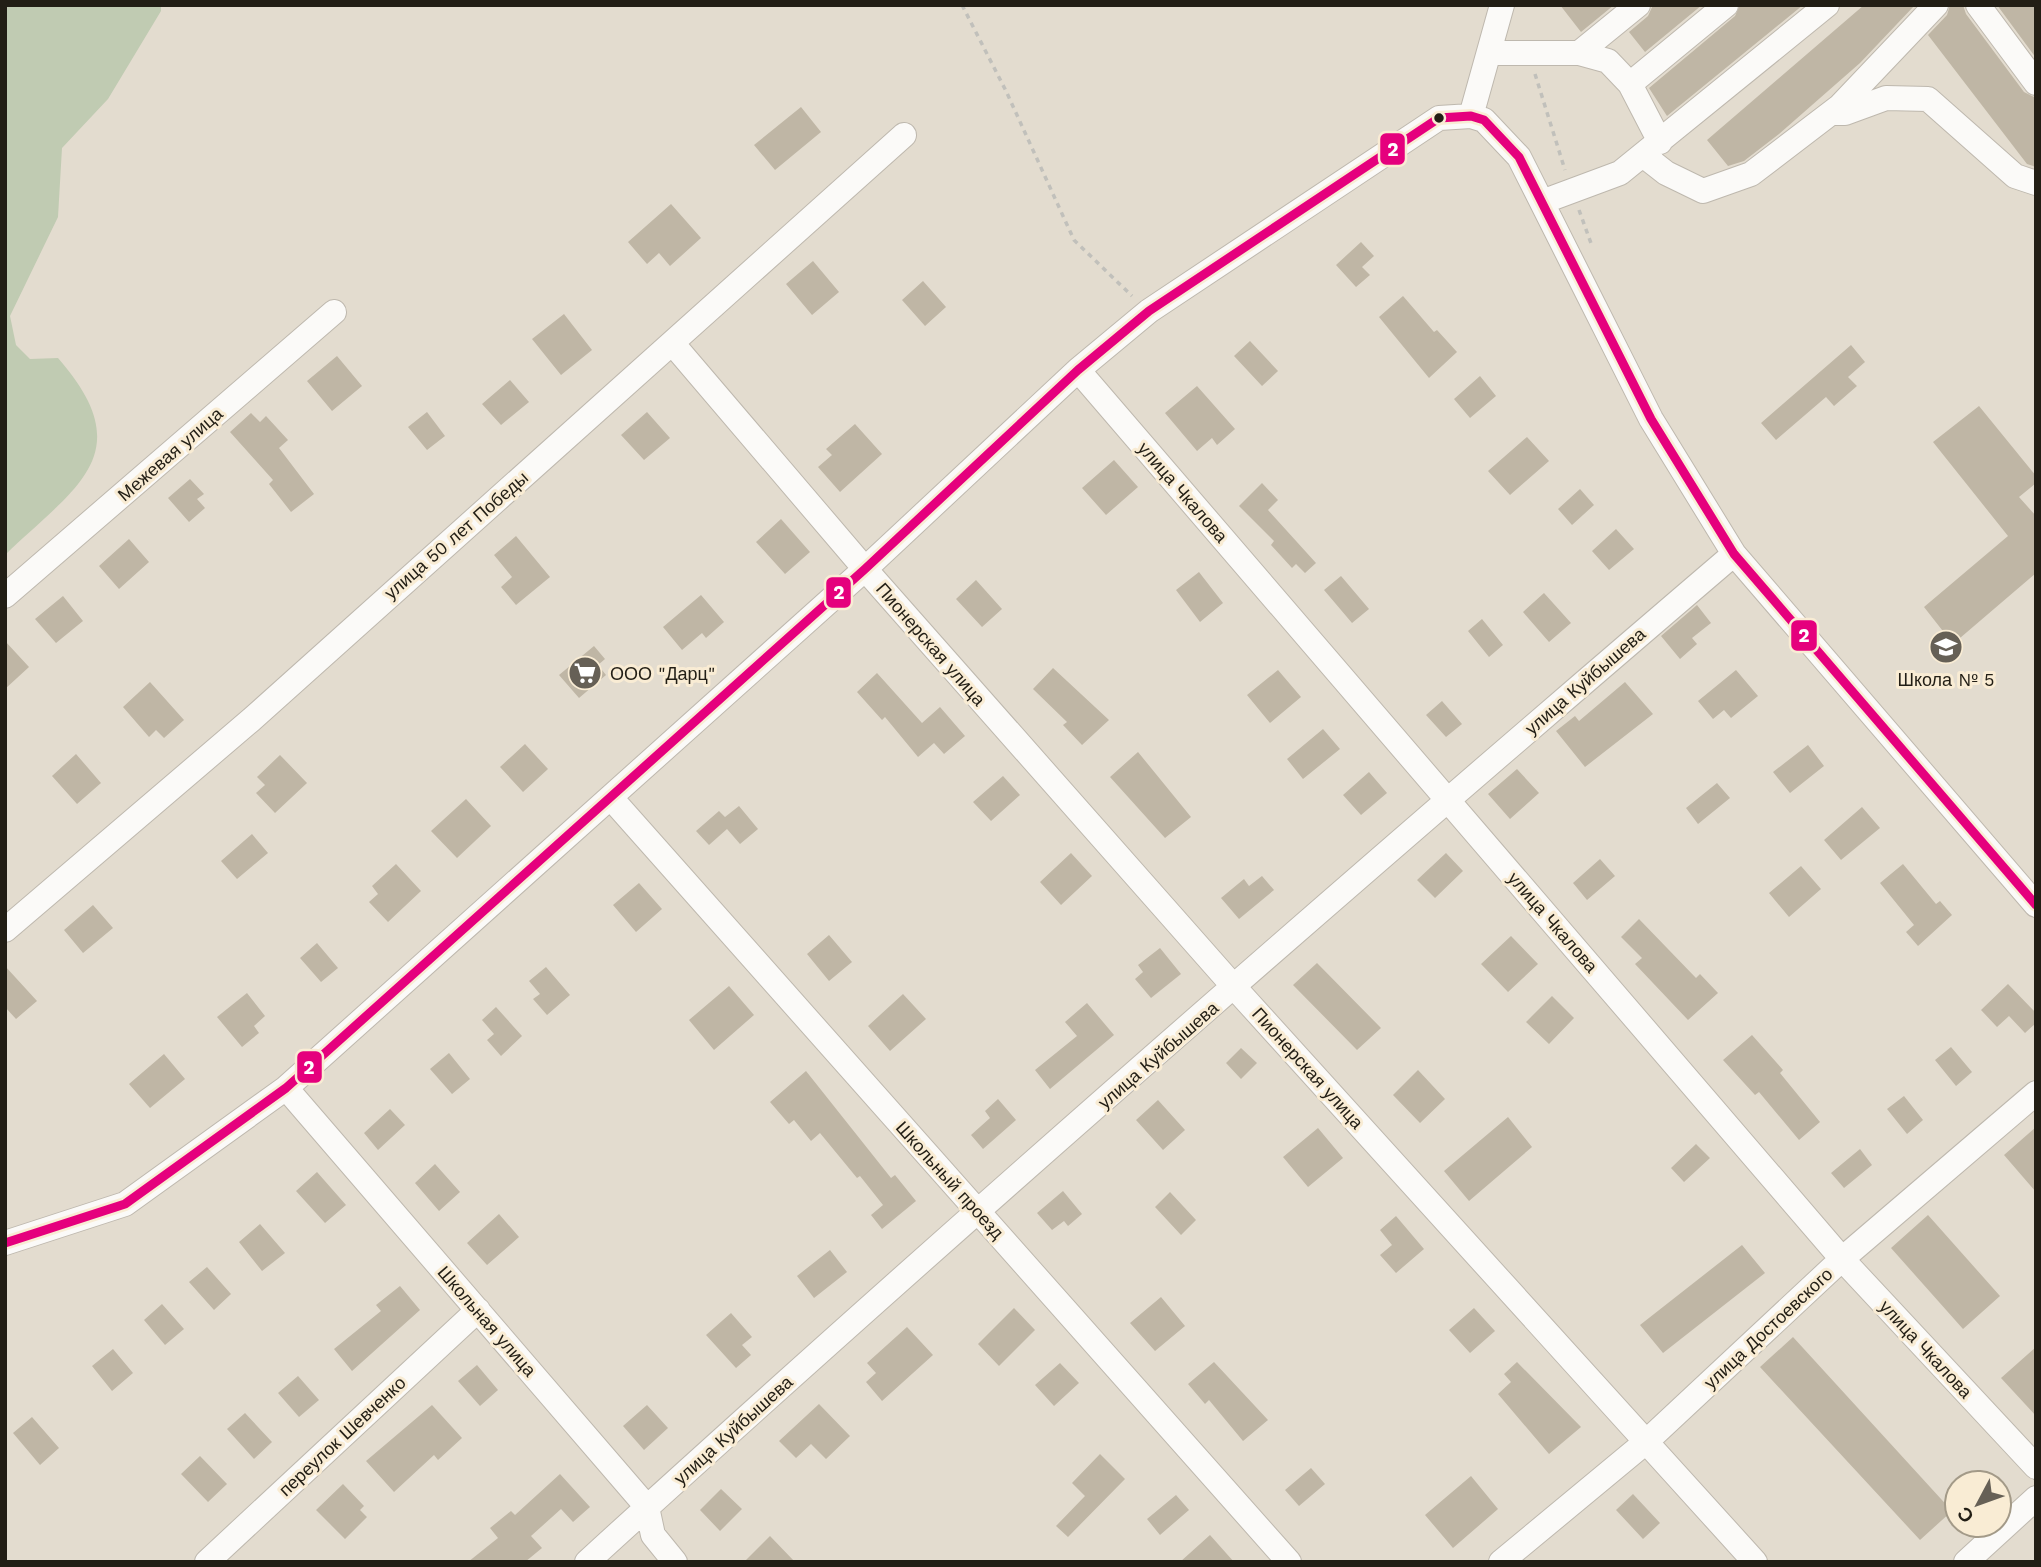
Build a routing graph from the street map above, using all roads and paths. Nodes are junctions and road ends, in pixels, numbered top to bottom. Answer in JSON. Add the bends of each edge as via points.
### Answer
{"nodes":[{"id":1,"x":962,"y":5,"type":"edge"},
{"id":2,"x":1502,"y":5,"type":"edge"},
{"id":3,"x":1638,"y":5,"type":"edge"},
{"id":4,"x":1726,"y":5,"type":"edge"},
{"id":5,"x":1827,"y":5,"type":"edge"},
{"id":6,"x":1937,"y":5,"type":"edge"},
{"id":7,"x":1978,"y":5,"type":"edge"},
{"id":8,"x":1489,"y":53,"type":"junction"},
{"id":9,"x":1528,"y":53,"type":"junction"},
{"id":10,"x":1579,"y":53,"type":"junction"},
{"id":11,"x":2036,"y":83,"type":"edge"},
{"id":12,"x":1630,"y":84,"type":"junction"},
{"id":13,"x":1831,"y":113,"type":"junction"},
{"id":14,"x":1471,"y":116,"type":"junction"},
{"id":15,"x":904,"y":135,"type":"dead end"},
{"id":16,"x":1651,"y":148,"type":"junction"},
{"id":17,"x":2036,"y":183,"type":"edge"},
{"id":18,"x":1572,"y":191,"type":"junction"},
{"id":19,"x":1542,"y":202,"type":"junction"},
{"id":20,"x":1595,"y":256,"type":"dead end"},
{"id":21,"x":334,"y":312,"type":"dead end"},
{"id":22,"x":1149,"y":312,"type":"junction"},
{"id":23,"x":673,"y":344,"type":"junction"},
{"id":24,"x":1078,"y":370,"type":"junction"},
{"id":25,"x":1734,"y":554,"type":"junction"},
{"id":26,"x":865,"y":569,"type":"junction"},
{"id":27,"x":5,"y":596,"type":"edge"},
{"id":28,"x":611,"y":798,"type":"junction"},
{"id":29,"x":1447,"y":799,"type":"junction"},
{"id":30,"x":2036,"y":905,"type":"edge"},
{"id":31,"x":5,"y":930,"type":"edge"},
{"id":32,"x":1235,"y":988,"type":"junction"},
{"id":33,"x":286,"y":1087,"type":"junction"},
{"id":34,"x":2036,"y":1093,"type":"edge"},
{"id":35,"x":979,"y":1213,"type":"junction"},
{"id":36,"x":5,"y":1243,"type":"edge"},
{"id":37,"x":1842,"y":1259,"type":"junction"},
{"id":38,"x":478,"y":1310,"type":"junction"},
{"id":39,"x":1647,"y":1441,"type":"junction"},
{"id":40,"x":2036,"y":1467,"type":"edge"},
{"id":41,"x":2036,"y":1498,"type":"edge"},
{"id":42,"x":647,"y":1507,"type":"junction"},
{"id":43,"x":207,"y":1562,"type":"edge"},
{"id":44,"x":587,"y":1562,"type":"edge"},
{"id":45,"x":675,"y":1562,"type":"edge"},
{"id":46,"x":1289,"y":1562,"type":"edge"},
{"id":47,"x":1501,"y":1562,"type":"edge"},
{"id":48,"x":1755,"y":1562,"type":"edge"},
{"id":49,"x":1966,"y":1562,"type":"edge"}],
"edges":[{"from":1,"to":22,"type":"path","via":[[1074,240]]},
{"from":2,"to":8,"type":"street"},
{"from":3,"to":10,"type":"street"},
{"from":4,"to":12,"type":"street"},
{"from":5,"to":16,"type":"street"},
{"from":6,"to":13,"type":"street"},
{"from":7,"to":11,"type":"street"},
{"from":8,"to":9,"type":"street"},
{"from":8,"to":14,"type":"street"},
{"from":9,"to":10,"type":"street"},
{"from":9,"to":18,"type":"path"},
{"from":10,"to":12,"type":"street","via":[[1608,61]]},
{"from":12,"to":16,"type":"street"},
{"from":13,"to":16,"type":"street","via":[[1751,174],[1703,191],[1666,173]]},
{"from":13,"to":17,"type":"street","via":[[1845,113],[1886,98],[1928,99],[2015,176]]},
{"from":14,"to":19,"type":"street","via":[[1483,120],[1519,157]]},
{"from":14,"to":22,"type":"street","via":[[1439,118]]},
{"from":15,"to":23,"type":"street","name":"улица 50 лет Победы"},
{"from":16,"to":18,"type":"street","via":[[1620,173]]},
{"from":18,"to":19,"type":"street"},
{"from":18,"to":20,"type":"path"},
{"from":19,"to":25,"type":"street","via":[[1651,419]]},
{"from":21,"to":27,"type":"street","name":"Межевая улица"},
{"from":22,"to":24,"type":"street"},
{"from":23,"to":26,"type":"street","name":"Пионерская улица"},
{"from":23,"to":31,"type":"street","name":"улица 50 лет Победы","via":[[251,720]]},
{"from":24,"to":26,"type":"street"},
{"from":24,"to":29,"type":"street","name":"улица Чкалова"},
{"from":25,"to":29,"type":"street","name":"улица Куйбышева"},
{"from":25,"to":30,"type":"street"},
{"from":26,"to":28,"type":"street"},
{"from":26,"to":32,"type":"street","name":"Пионерская улица"},
{"from":28,"to":33,"type":"street"},
{"from":28,"to":35,"type":"street","name":"Школьный проезд"},
{"from":29,"to":32,"type":"street","name":"улица Куйбышева"},
{"from":29,"to":37,"type":"street","name":"улица Чкалова"},
{"from":32,"to":35,"type":"street","name":"улица Куйбышева"},
{"from":32,"to":39,"type":"street","name":"Пионерская улица"},
{"from":33,"to":36,"type":"street","via":[[125,1204]]},
{"from":33,"to":38,"type":"street","name":"Школьная улица"},
{"from":34,"to":37,"type":"street","name":"улица Достоевского"},
{"from":35,"to":42,"type":"street","name":"улица Куйбышева"},
{"from":35,"to":46,"type":"street","name":"Школьный проезд"},
{"from":37,"to":39,"type":"street","name":"улица Достоевского"},
{"from":37,"to":40,"type":"street","name":"улица Чкалова"},
{"from":38,"to":42,"type":"street","name":"Школьная улица"},
{"from":38,"to":43,"type":"street","name":"переулок Шевченко"},
{"from":39,"to":47,"type":"street","name":"улица Достоевского"},
{"from":39,"to":48,"type":"street","name":"Пионерская улица"},
{"from":41,"to":49,"type":"street"},
{"from":42,"to":44,"type":"street","name":"улица Куйбышева"},
{"from":42,"to":45,"type":"street","name":"Школьная улица","via":[[653,1535]]}]}
